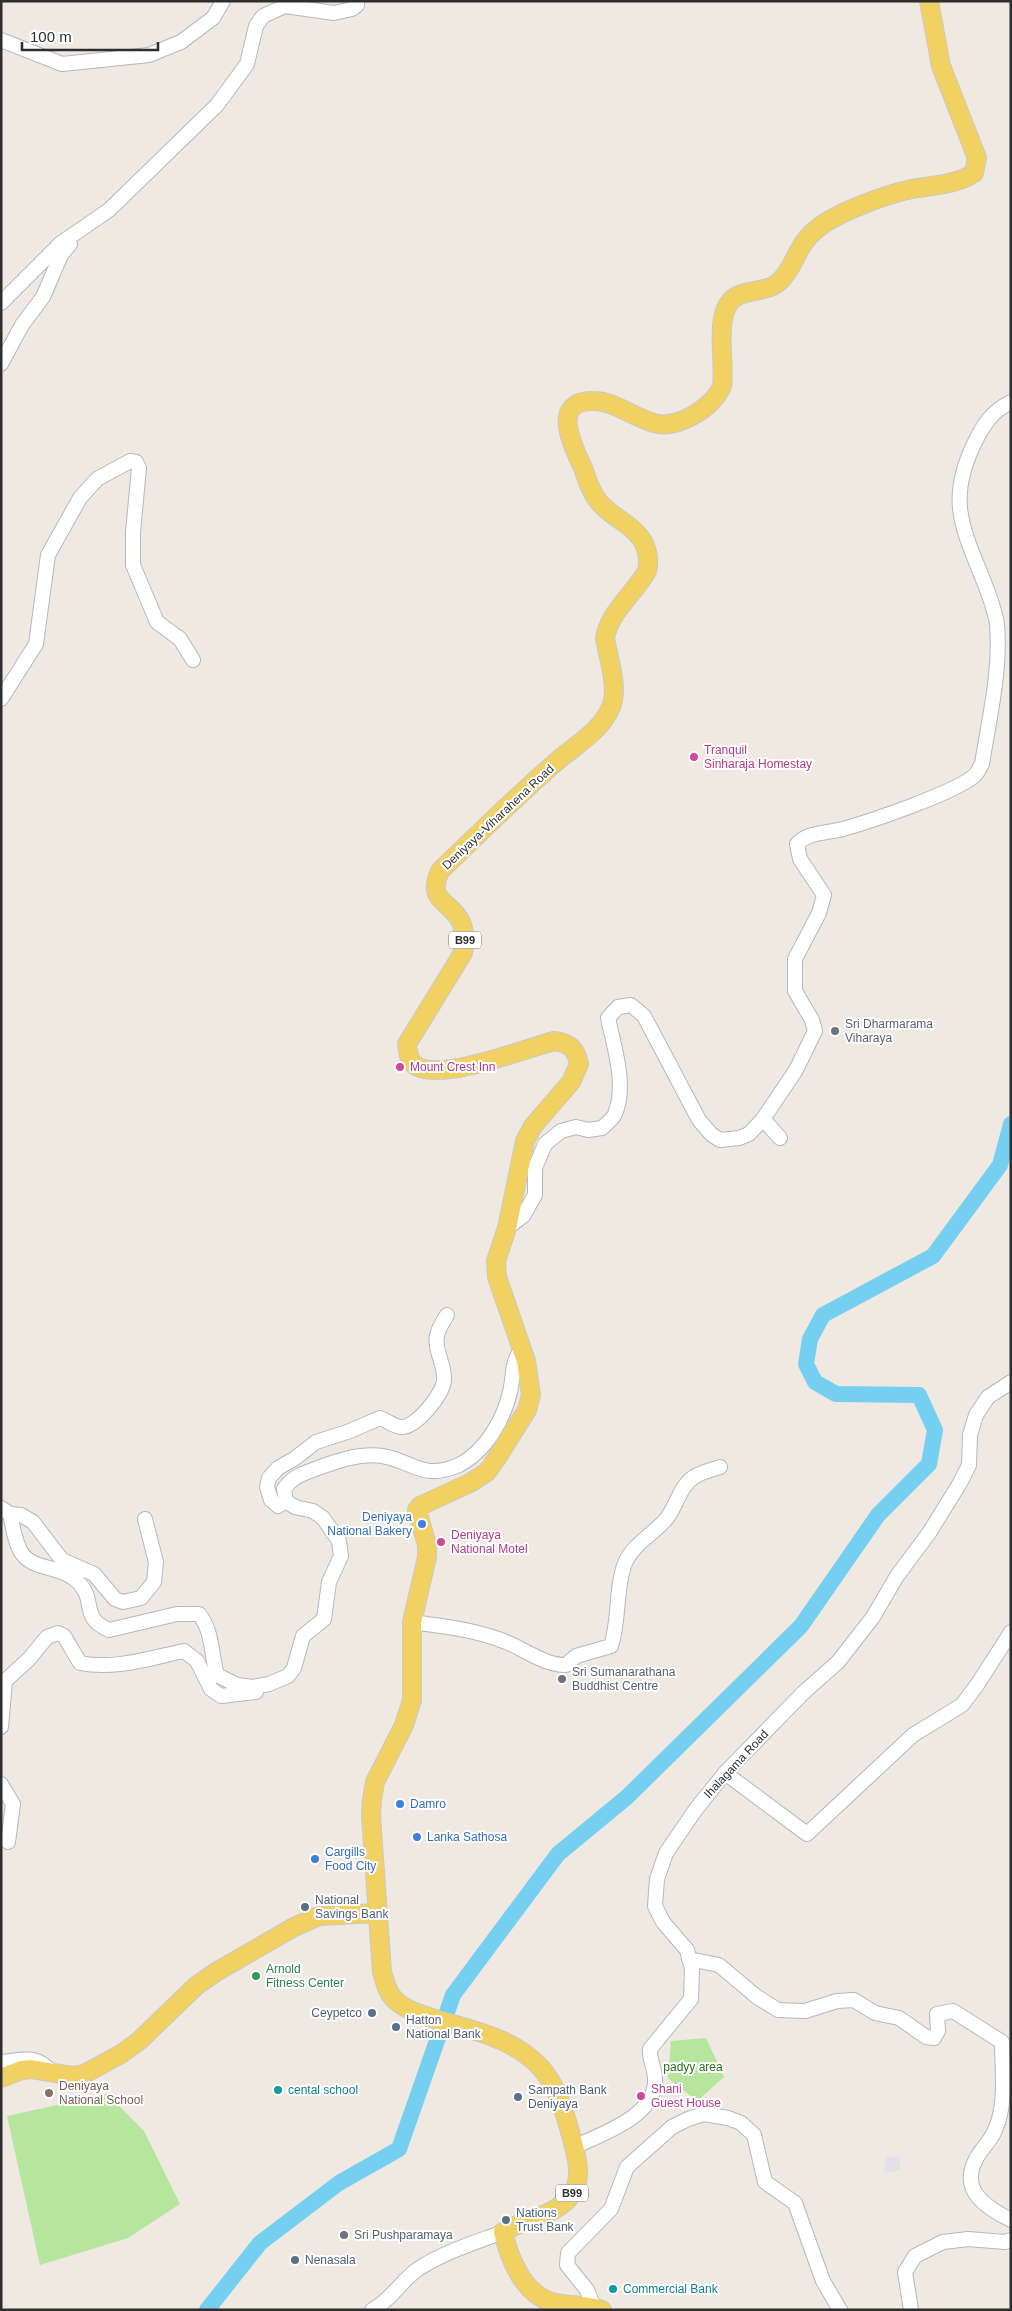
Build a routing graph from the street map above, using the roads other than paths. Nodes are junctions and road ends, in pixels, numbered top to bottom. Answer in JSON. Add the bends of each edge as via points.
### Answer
{"nodes":[{"id":1,"x":223,"y":1,"type":"edge"},
{"id":2,"x":355,"y":1,"type":"edge"},
{"id":3,"x":929,"y":1,"type":"edge"},
{"id":4,"x":1,"y":40,"type":"edge"},
{"id":5,"x":80,"y":230,"type":"junction"},
{"id":6,"x":1,"y":304,"type":"edge"},
{"id":7,"x":1,"y":364,"type":"edge"},
{"id":8,"x":1011,"y":402,"type":"edge"},
{"id":9,"x":193,"y":660,"type":"dead end"},
{"id":10,"x":1,"y":699,"type":"edge"},
{"id":11,"x":763,"y":1119,"type":"junction"},
{"id":12,"x":780,"y":1138,"type":"dead end"},
{"id":13,"x":507,"y":1228,"type":"junction"},
{"id":14,"x":447,"y":1315,"type":"dead end"},
{"id":15,"x":522,"y":1349,"type":"junction"},
{"id":16,"x":1011,"y":1382,"type":"edge"},
{"id":17,"x":720,"y":1468,"type":"dead end"},
{"id":18,"x":286,"y":1501,"type":"junction"},
{"id":19,"x":6,"y":1511,"type":"edge"},
{"id":20,"x":144,"y":1520,"type":"dead end"},
{"id":21,"x":412,"y":1622,"type":"junction"},
{"id":22,"x":1011,"y":1632,"type":"edge"},
{"id":23,"x":269,"y":1684,"type":"junction"},
{"id":24,"x":1,"y":1727,"type":"edge"},
{"id":25,"x":725,"y":1773,"type":"junction"},
{"id":26,"x":1,"y":1784,"type":"edge"},
{"id":27,"x":8,"y":1842,"type":"dead end"},
{"id":28,"x":377,"y":1912,"type":"junction"},
{"id":29,"x":689,"y":1959,"type":"junction"},
{"id":30,"x":1,"y":2062,"type":"edge"},
{"id":31,"x":52,"y":2072,"type":"junction"},
{"id":32,"x":1,"y":2078,"type":"edge"},
{"id":33,"x":574,"y":2147,"type":"junction"},
{"id":34,"x":1011,"y":2220,"type":"edge"},
{"id":35,"x":503,"y":2232,"type":"junction"},
{"id":36,"x":1011,"y":2240,"type":"edge"},
{"id":37,"x":598,"y":2308,"type":"edge"},
{"id":38,"x":372,"y":2310,"type":"edge"},
{"id":39,"x":840,"y":2310,"type":"edge"},
{"id":40,"x":911,"y":2310,"type":"edge"}],
"edges":[{"from":1,"to":4,"type":"street","via":[[213,18],[181,42],[149,55],[62,64]]},
{"from":2,"to":5,"type":"street","via":[[357,5],[352,9],[334,14],[285,6],[263,16],[256,26],[247,64],[217,105],[109,210]]},
{"from":3,"to":13,"type":"main road","name":"Deniyaya-Viharahena Road","number":"B99","via":[[941,66],[977,158],[974,173],[961,180],[910,190],[842,213],[804,240],[777,284],[738,295],[728,303],[721,325],[722,386],[719,396],[711,404],[676,424],[666,425],[648,422],[594,401],[576,406],[568,417],[570,440],[595,497],[640,536],[650,564],[606,630],[613,687],[611,708],[604,720],[440,871],[435,882],[436,892],[460,919],[465,941],[463,953],[408,1044],[412,1063],[430,1071],[468,1066],[554,1041],[564,1042],[573,1048],[578,1071],[533,1126],[525,1141]]},
{"from":5,"to":6,"type":"street","via":[[61,243]]},
{"from":5,"to":7,"type":"street","via":[[61,255],[43,297],[22,325]]},
{"from":8,"to":11,"type":"street","via":[[985,421],[963,467],[958,495],[965,536],[989,593],[997,624],[996,668],[982,764],[967,781],[937,796],[844,828],[804,837],[797,844],[800,859],[824,895],[819,913],[795,959],[794,971],[795,992],[815,1030],[796,1070]]},
{"from":9,"to":10,"type":"street","via":[[180,639],[157,622],[133,565],[132,532],[139,468],[136,462],[130,462],[97,479],[80,498],[48,555],[36,644]]},
{"from":11,"to":12,"type":"street"},
{"from":11,"to":13,"type":"street","via":[[749,1134],[739,1138],[720,1140],[711,1134],[698,1120],[644,1016],[632,1005],[618,1007],[608,1018],[620,1094],[615,1115],[602,1128],[588,1130],[576,1126],[561,1131],[545,1144],[535,1168],[535,1195],[523,1216]]},
{"from":13,"to":15,"type":"main road","name":"Deniyaya-Viharahena Road","number":"B99","via":[[496,1261],[497,1277]]},
{"from":14,"to":18,"type":"street","via":[[436,1341],[443,1385],[420,1419],[400,1427],[380,1418],[316,1442],[269,1478],[271,1500],[278,1506]]},
{"from":15,"to":18,"type":"street","via":[[514,1359],[510,1392],[496,1428],[482,1447],[459,1464],[432,1472],[412,1468],[384,1456],[366,1455],[338,1460],[298,1475],[289,1482],[284,1489]]},
{"from":15,"to":21,"type":"main road","name":"Deniyaya-Viharahena Road","number":"B99","via":[[530,1384],[529,1402],[498,1458],[481,1477],[416,1510],[427,1545],[427,1557]]},
{"from":16,"to":25,"type":"street","name":"Ihalagama Road","via":[[988,1397],[976,1415],[970,1435],[969,1464],[960,1483],[873,1617],[838,1662]]},
{"from":17,"to":21,"type":"street","via":[[694,1476],[681,1492],[668,1518],[638,1545],[626,1562],[611,1646],[576,1656],[566,1665],[554,1665],[505,1641],[449,1627]]},
{"from":18,"to":23,"type":"street","via":[[323,1518],[339,1541],[342,1556],[329,1582],[324,1619],[303,1636],[294,1668],[288,1676]]},
{"from":19,"to":20,"type":"street","via":[[33,1522],[62,1560],[94,1574],[115,1599],[123,1602],[141,1598],[154,1582],[156,1562]]},
{"from":19,"to":23,"type":"street","via":[[22,1553],[32,1563],[60,1569],[79,1583],[86,1592],[91,1617],[99,1626],[109,1630],[177,1614],[199,1614],[206,1622],[217,1675],[237,1685]]},
{"from":21,"to":28,"type":"main road","name":"Deniyaya-Viharahena Road","number":"B99","via":[[410,1711],[376,1782],[372,1799]]},
{"from":22,"to":25,"type":"street","via":[[962,1705],[914,1735],[807,1834]]},
{"from":23,"to":24,"type":"street","via":[[247,1694],[221,1696],[211,1689],[197,1661],[184,1651],[119,1664],[93,1666],[80,1663],[64,1636],[58,1633],[47,1638],[5,1681]]},
{"from":25,"to":29,"type":"street","name":"Ihalagama Road","via":[[666,1853],[656,1879],[655,1906]]},
{"from":26,"to":27,"type":"street","via":[[13,1804]]},
{"from":28,"to":31,"type":"main road","via":[[330,1914],[310,1919],[196,1986],[145,2036],[115,2058],[84,2074],[72,2076]]},
{"from":28,"to":33,"type":"main road","name":"Deniyaya-Viharahena Road","number":"B99","via":[[382,1972],[392,1998],[402,2007],[419,2014],[495,2038],[535,2062],[546,2074],[568,2122]]},
{"from":29,"to":33,"type":"street","name":"Ihalagama Road","via":[[691,1999],[650,2049],[649,2060],[655,2079],[651,2098],[642,2111]]},
{"from":29,"to":34,"type":"street","via":[[719,1965],[778,2010],[805,2011],[837,2001],[854,2000],[875,2013],[899,2018],[926,2037],[934,2038],[938,2031],[937,2014],[952,2011],[1002,2042],[1002,2096],[998,2122],[975,2160],[971,2177],[978,2199],[987,2208]]},
{"from":30,"to":31,"type":"street","via":[[41,2061]]},
{"from":31,"to":32,"type":"main road","via":[[22,2070]]},
{"from":33,"to":35,"type":"main road","name":"Deniyaya-Viharahena Road","number":"B99","via":[[578,2171],[571,2196],[543,2216]]},
{"from":35,"to":37,"type":"main road","via":[[518,2272],[540,2298]]},
{"from":35,"to":38,"type":"street","via":[[448,2253],[417,2270],[382,2305]]},
{"from":36,"to":40,"type":"street","via":[[943,2242],[915,2256],[905,2272]]},
{"from":37,"to":39,"type":"street","via":[[567,2265],[568,2252],[611,2210],[627,2167],[672,2127],[704,2114],[741,2123],[754,2135],[765,2182],[795,2203],[823,2281]]}]}
